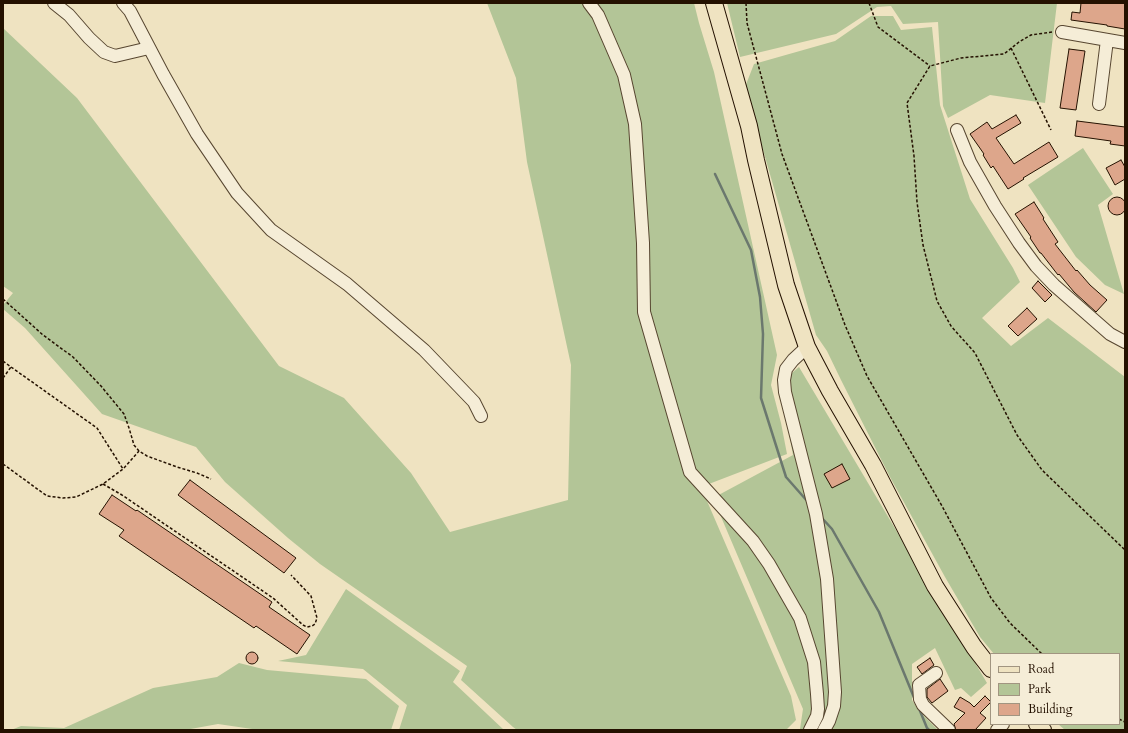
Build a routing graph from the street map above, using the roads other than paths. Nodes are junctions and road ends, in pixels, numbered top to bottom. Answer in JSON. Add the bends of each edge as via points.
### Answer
{"nodes":[{"id":1,"x":54,"y":3,"type":"edge"},
{"id":2,"x":123,"y":3,"type":"edge"},
{"id":3,"x":589,"y":3,"type":"edge"},
{"id":4,"x":714,"y":3,"type":"edge"},
{"id":5,"x":1062,"y":32,"type":"road end"},
{"id":6,"x":1108,"y":40,"type":"junction"},
{"id":7,"x":1125,"y":43,"type":"edge"},
{"id":8,"x":149,"y":48,"type":"junction"},
{"id":9,"x":1099,"y":104,"type":"dead end"},
{"id":10,"x":957,"y":130,"type":"dead end"},
{"id":11,"x":1125,"y":342,"type":"edge"},
{"id":12,"x":807,"y":348,"type":"junction"},
{"id":13,"x":481,"y":416,"type":"dead end"},
{"id":14,"x":990,"y":668,"type":"edge"},
{"id":15,"x":936,"y":673,"type":"dead end"},
{"id":16,"x":810,"y":730,"type":"edge"},
{"id":17,"x":824,"y":730,"type":"edge"},
{"id":18,"x":949,"y":730,"type":"edge"}],
"edges":[{"from":1,"to":8,"type":"street","via":[[104,52],[116,56]]},
{"from":2,"to":8,"type":"street"},
{"from":3,"to":16,"type":"street","via":[[598,15],[624,75],[636,124],[644,312],[690,472],[753,541],[770,564],[800,618],[814,662],[817,694],[817,716]]},
{"from":4,"to":12,"type":"main road","via":[[749,126],[786,285]]},
{"from":5,"to":6,"type":"street"},
{"from":6,"to":7,"type":"street"},
{"from":6,"to":9,"type":"street"},
{"from":8,"to":13,"type":"street","via":[[197,134],[237,193],[272,230],[347,284],[424,350],[474,402]]},
{"from":10,"to":11,"type":"street","via":[[970,162],[992,200],[1036,266],[1110,334]]},
{"from":12,"to":14,"type":"main road","via":[[873,465],[935,586]]},
{"from":12,"to":17,"type":"street","via":[[786,369],[784,380],[816,514],[827,579],[835,692],[834,706]]},
{"from":15,"to":18,"type":"street","via":[[919,685],[920,699]]}]}
